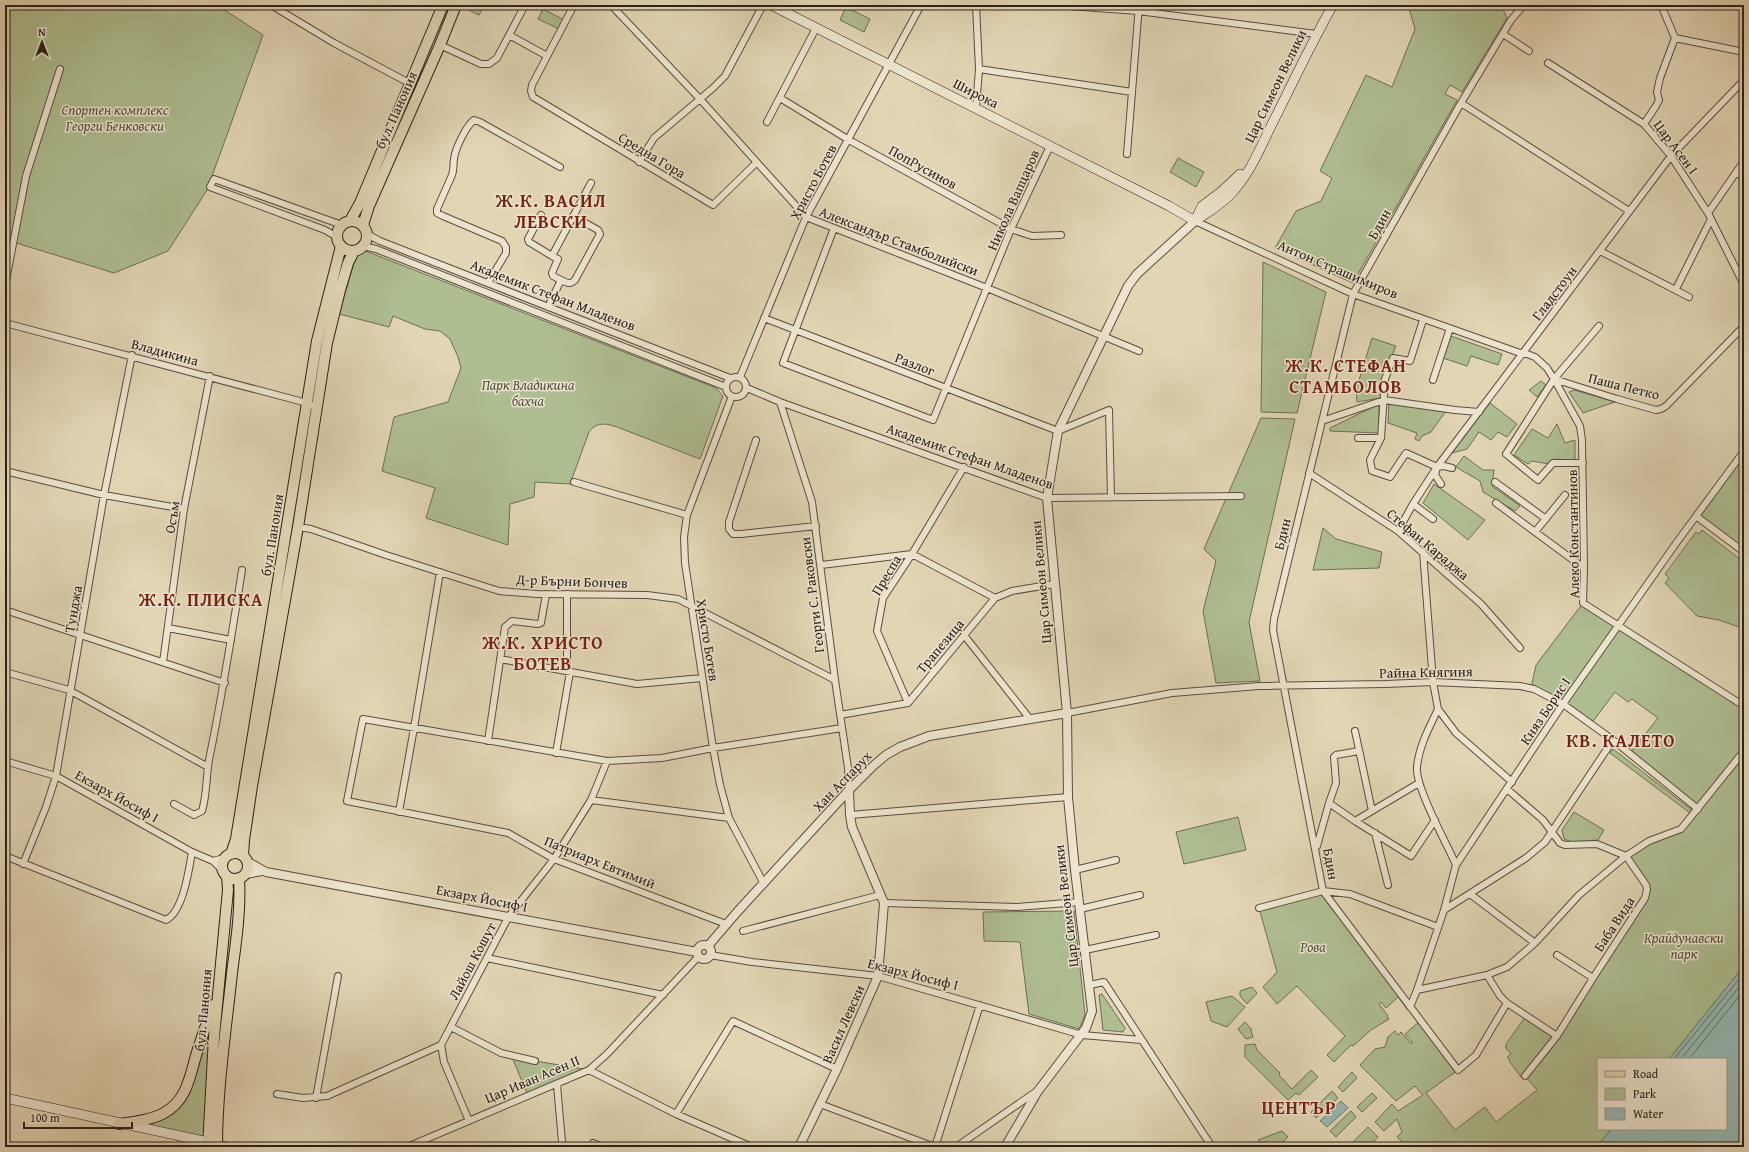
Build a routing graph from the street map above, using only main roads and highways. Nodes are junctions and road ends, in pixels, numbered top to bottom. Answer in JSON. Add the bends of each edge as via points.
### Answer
{"nodes":[{"id":1,"x":443,"y":5,"type":"edge"},
{"id":2,"x":456,"y":5,"type":"edge"},
{"id":3,"x":771,"y":5,"type":"edge"},
{"id":4,"x":1333,"y":5,"type":"edge"},
{"id":5,"x":1169,"y":206,"type":"joint"},
{"id":6,"x":1194,"y":221,"type":"joint"},
{"id":7,"x":346,"y":223,"type":"junction"},
{"id":8,"x":365,"y":230,"type":"junction"},
{"id":9,"x":339,"y":242,"type":"junction"},
{"id":10,"x":358,"y":248,"type":"junction"},
{"id":11,"x":228,"y":856,"type":"junction"},
{"id":12,"x":245,"y":859,"type":"junction"},
{"id":13,"x":225,"y":873,"type":"junction"},
{"id":14,"x":242,"y":876,"type":"junction"},
{"id":15,"x":218,"y":990,"type":"junction"},
{"id":16,"x":5,"y":1098,"type":"edge"},
{"id":17,"x":119,"y":1124,"type":"junction"},
{"id":18,"x":213,"y":1145,"type":"edge"}],
"edges":[{"from":1,"to":7,"type":"main road","name":"бул. Панония","via":[[360,203]]},
{"from":2,"to":8,"type":"main road","name":"бул. Панония","via":[[369,206]]},
{"from":3,"to":5,"type":"main road","name":"Широка"},
{"from":4,"to":6,"type":"main road","name":"Цар Симеон Велики","via":[[1242,180],[1213,210]]},
{"from":5,"to":6,"type":"main road","name":"Антон Страшимиров"},
{"from":7,"to":8,"type":"main road","via":[[357,222]]},
{"from":7,"to":9,"type":"main road","name":"бул. Панония","via":[[338,231]]},
{"from":8,"to":10,"type":"main road","name":"бул. Панония","via":[[366,241]]},
{"from":9,"to":10,"type":"main road"},
{"from":9,"to":11,"type":"main road","name":"бул. Панония","via":[[307,403],[236,839]]},
{"from":10,"to":12,"type":"main road","name":"бул. Панония","via":[[348,262],[330,327],[244,835]]},
{"from":11,"to":12,"type":"main road","via":[[235,853]]},
{"from":11,"to":13,"type":"main road","name":"бул. Панония"},
{"from":12,"to":14,"type":"main road","name":"бул. Панония"},
{"from":13,"to":14,"type":"main road","via":[[235,879]]},
{"from":13,"to":15,"type":"main road","name":"бул. Панония","via":[[228,890]]},
{"from":14,"to":18,"type":"main road","name":"бул. Панония"},
{"from":15,"to":17,"type":"main road","via":[[197,1051],[190,1081],[180,1098],[163,1113]]},
{"from":15,"to":18,"type":"main road","name":"бул. Панония"},
{"from":16,"to":17,"type":"main road"},
{"from":17,"to":18,"type":"main road"}]}
